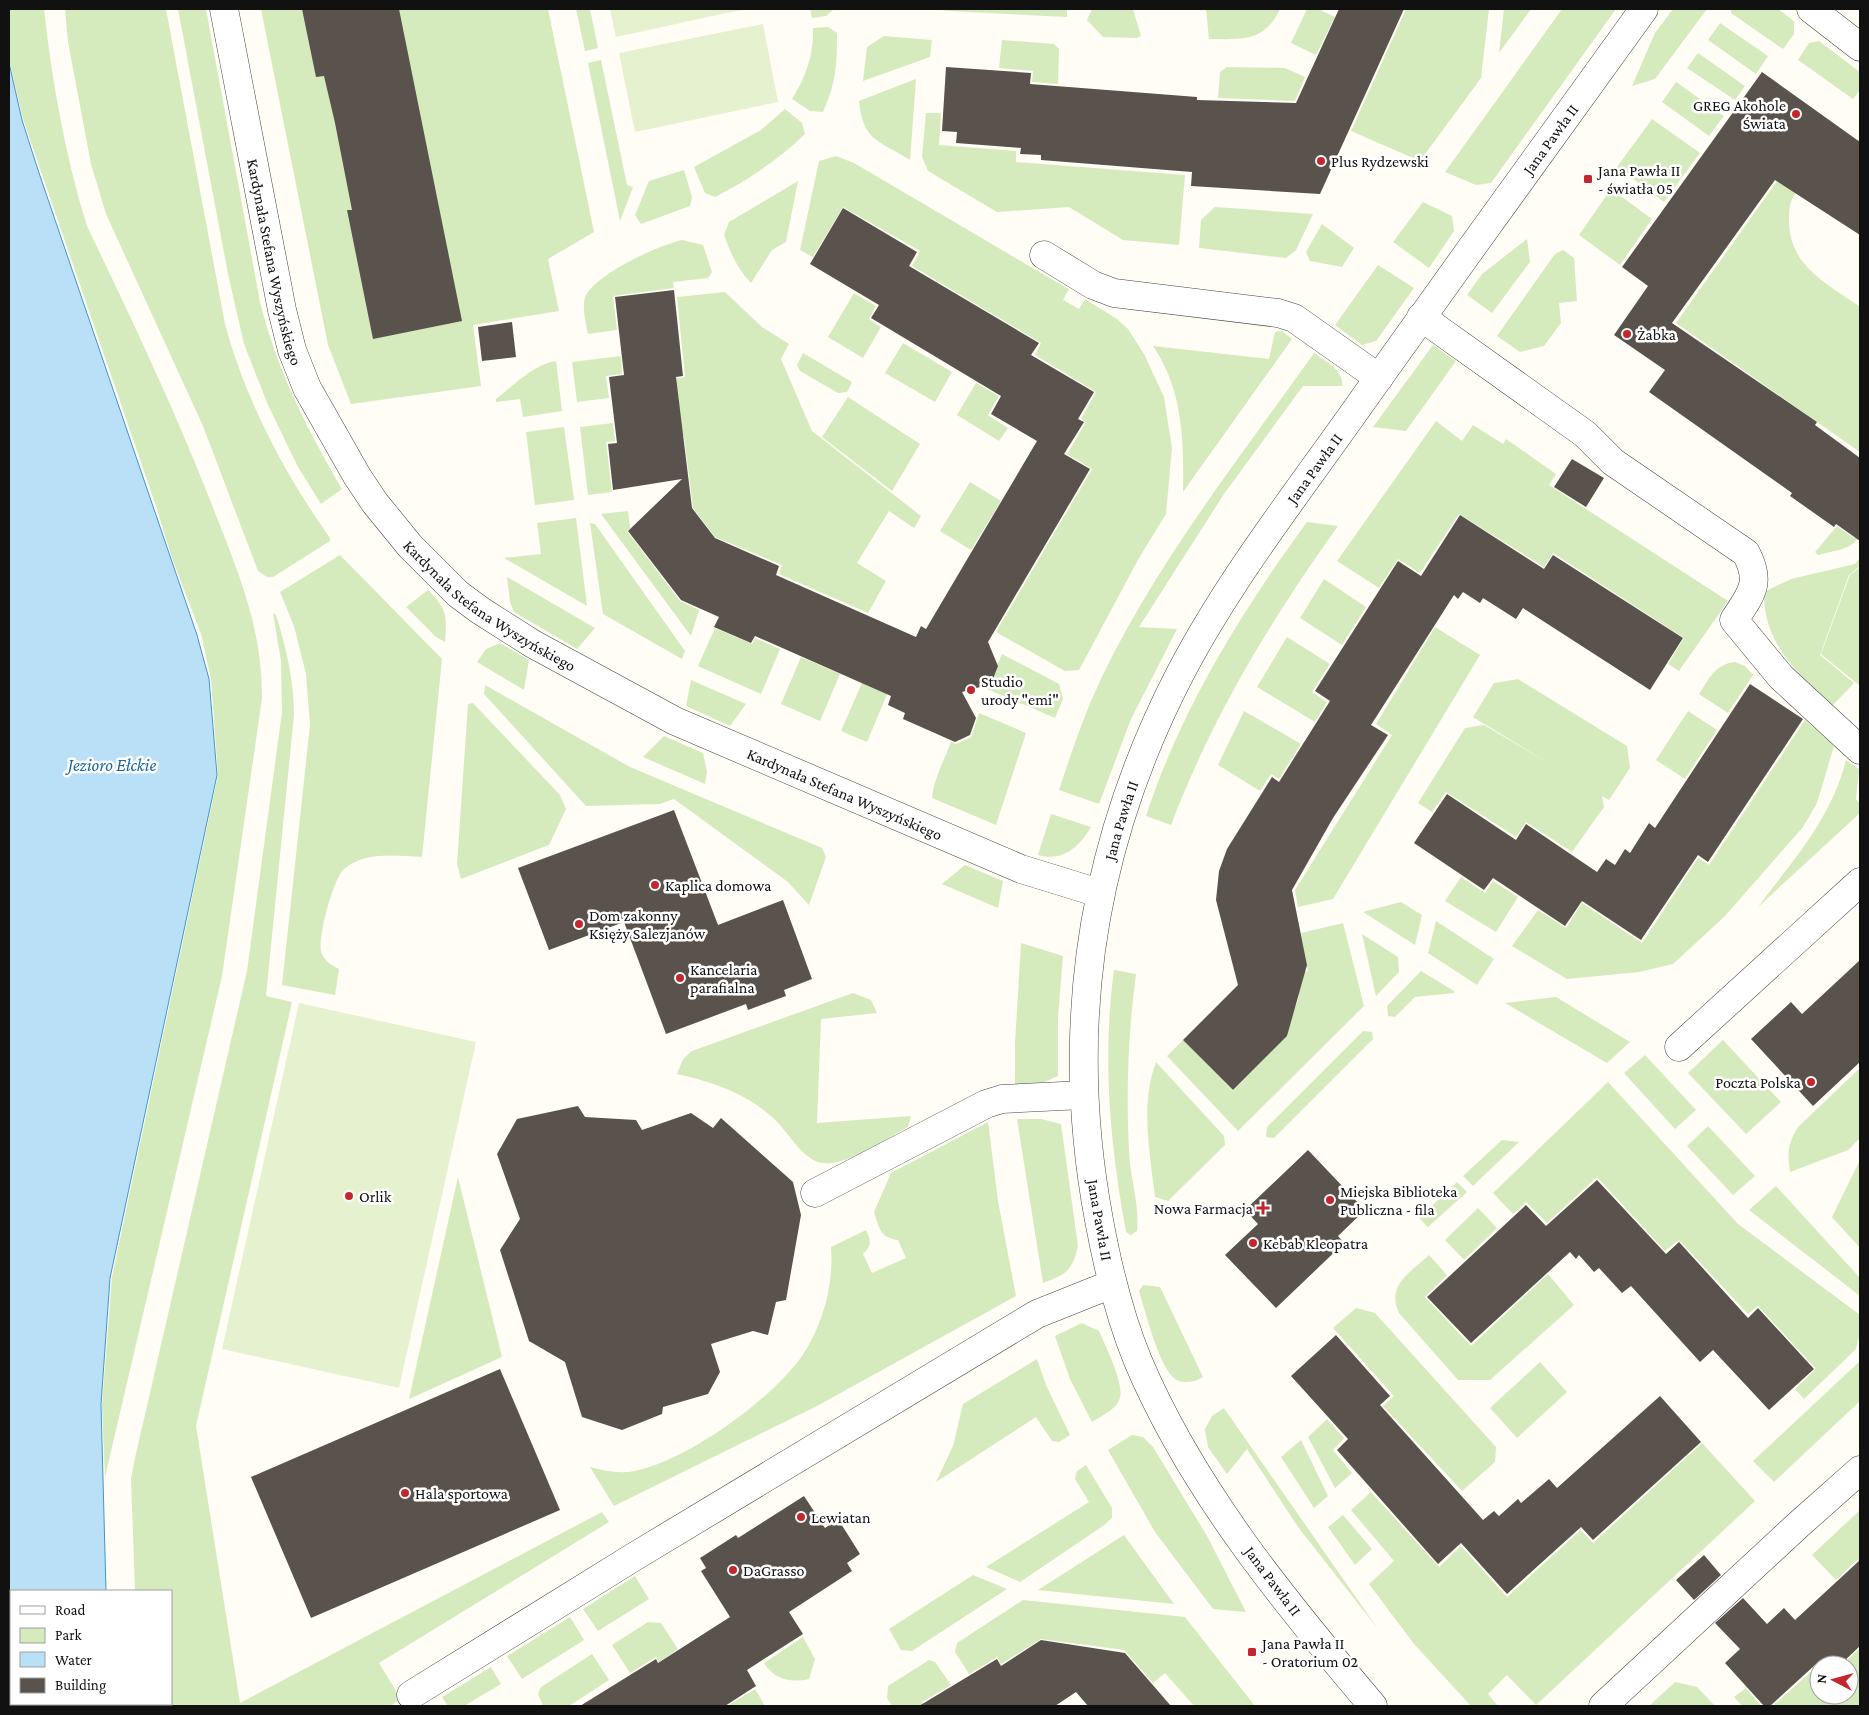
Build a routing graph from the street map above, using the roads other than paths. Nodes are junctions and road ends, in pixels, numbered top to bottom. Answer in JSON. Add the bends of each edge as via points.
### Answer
{"nodes":[{"id":1,"x":224,"y":9,"type":"edge"},
{"id":2,"x":1644,"y":9,"type":"edge"},
{"id":3,"x":1811,"y":9,"type":"edge"},
{"id":4,"x":1860,"y":47,"type":"edge"},
{"id":5,"x":1044,"y":255,"type":"dead end"},
{"id":6,"x":1421,"y":317,"type":"junction"},
{"id":7,"x":1379,"y":378,"type":"junction"},
{"id":8,"x":1860,"y":750,"type":"edge"},
{"id":9,"x":1860,"y":882,"type":"edge"},
{"id":10,"x":1099,"y":893,"type":"junction"},
{"id":11,"x":1679,"y":1047,"type":"dead end"},
{"id":12,"x":1083,"y":1095,"type":"junction"},
{"id":13,"x":815,"y":1193,"type":"dead end"},
{"id":14,"x":1112,"y":1284,"type":"junction"},
{"id":15,"x":1860,"y":1470,"type":"edge"},
{"id":16,"x":412,"y":1695,"type":"dead end"},
{"id":17,"x":1373,"y":1706,"type":"edge"},
{"id":18,"x":1604,"y":1706,"type":"edge"}],
"edges":[{"from":1,"to":10,"type":"street","name":"Kardynała Stefana Wyszyńskiego","via":[[292,350],[311,397],[357,476],[416,552],[458,594],[481,611],[533,644],[675,722],[1021,869]]},
{"from":2,"to":6,"type":"street","name":"Jana Pawła II"},
{"from":3,"to":4,"type":"street"},
{"from":5,"to":7,"type":"street","via":[[1092,284],[1114,293],[1278,313],[1294,318]]},
{"from":6,"to":7,"type":"street","name":"Jana Pawła II"},
{"from":6,"to":8,"type":"street","via":[[1586,434],[1613,462],[1746,553],[1754,567],[1756,580],[1734,620],[1782,677]]},
{"from":7,"to":10,"type":"street","name":"Jana Pawła II","via":[[1240,574],[1181,672],[1134,775]]},
{"from":9,"to":11,"type":"street"},
{"from":10,"to":12,"type":"street","name":"Jana Pawła II","via":[[1085,991]]},
{"from":12,"to":13,"type":"street","via":[[1002,1099],[986,1104]]},
{"from":12,"to":14,"type":"street","name":"Jana Pawła II","via":[[1087,1149]]},
{"from":14,"to":16,"type":"street","via":[[1037,1314]]},
{"from":14,"to":17,"type":"street","name":"Jana Pawła II","via":[[1139,1363],[1195,1469],[1281,1593]]},
{"from":15,"to":18,"type":"street"}]}
